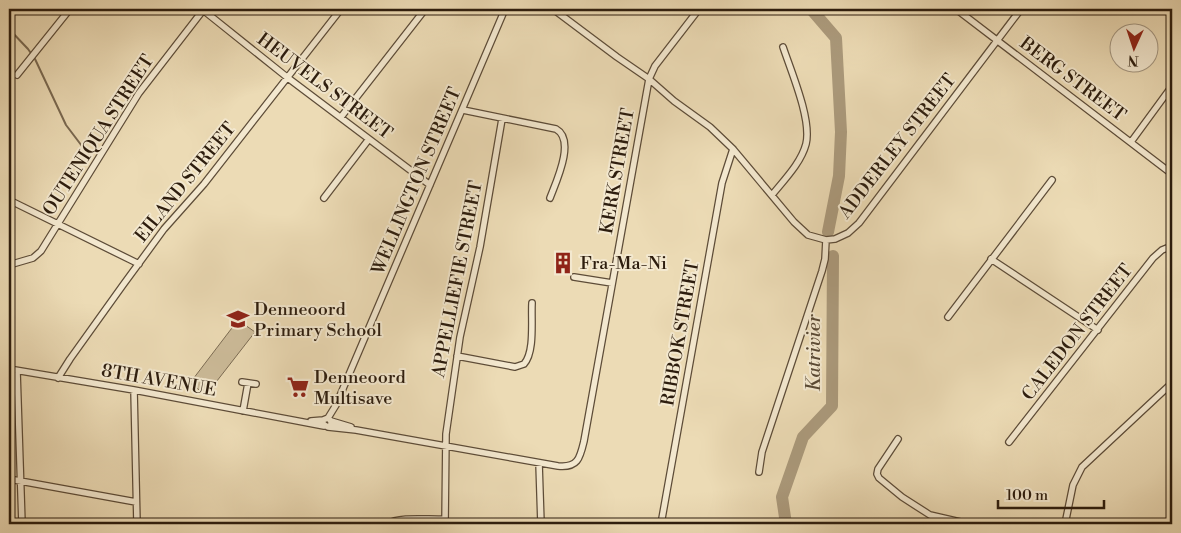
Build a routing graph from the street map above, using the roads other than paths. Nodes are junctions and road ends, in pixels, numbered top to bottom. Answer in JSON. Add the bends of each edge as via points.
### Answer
{"nodes":[{"id":1,"x":70,"y":9,"type":"edge"},
{"id":2,"x":204,"y":9,"type":"edge"},
{"id":3,"x":341,"y":9,"type":"edge"},
{"id":4,"x":505,"y":9,"type":"edge"},
{"id":5,"x":554,"y":9,"type":"edge"},
{"id":6,"x":699,"y":9,"type":"edge"},
{"id":7,"x":956,"y":9,"type":"edge"},
{"id":8,"x":1021,"y":9,"type":"edge"},
{"id":9,"x":423,"y":12,"type":"dead end"},
{"id":10,"x":997,"y":40,"type":"junction"},
{"id":11,"x":783,"y":47,"type":"dead end"},
{"id":12,"x":17,"y":75,"type":"dead end"},
{"id":13,"x":288,"y":78,"type":"junction"},
{"id":14,"x":649,"y":79,"type":"junction"},
{"id":15,"x":1172,"y":86,"type":"edge"},
{"id":16,"x":463,"y":110,"type":"junction"},
{"id":17,"x":341,"y":117,"type":"junction"},
{"id":18,"x":502,"y":119,"type":"junction"},
{"id":19,"x":369,"y":139,"type":"junction"},
{"id":20,"x":1131,"y":142,"type":"junction"},
{"id":21,"x":733,"y":149,"type":"junction"},
{"id":22,"x":1172,"y":174,"type":"edge"},
{"id":23,"x":1052,"y":180,"type":"dead end"},
{"id":24,"x":430,"y":185,"type":"junction"},
{"id":25,"x":772,"y":195,"type":"junction"},
{"id":26,"x":324,"y":198,"type":"dead end"},
{"id":27,"x":550,"y":198,"type":"dead end"},
{"id":28,"x":9,"y":200,"type":"edge"},
{"id":29,"x":56,"y":224,"type":"junction"},
{"id":30,"x":826,"y":240,"type":"junction"},
{"id":31,"x":1172,"y":246,"type":"edge"},
{"id":32,"x":991,"y":259,"type":"junction"},
{"id":33,"x":139,"y":264,"type":"junction"},
{"id":34,"x":9,"y":266,"type":"edge"},
{"id":35,"x":574,"y":277,"type":"dead end"},
{"id":36,"x":612,"y":283,"type":"junction"},
{"id":37,"x":532,"y":303,"type":"dead end"},
{"id":38,"x":948,"y":316,"type":"dead end"},
{"id":39,"x":1098,"y":330,"type":"junction"},
{"id":40,"x":457,"y":356,"type":"junction"},
{"id":41,"x":9,"y":369,"type":"edge"},
{"id":42,"x":17,"y":371,"type":"junction"},
{"id":43,"x":58,"y":378,"type":"junction"},
{"id":44,"x":1172,"y":383,"type":"edge"},
{"id":45,"x":256,"y":384,"type":"dead end"},
{"id":46,"x":134,"y":390,"type":"junction"},
{"id":47,"x":243,"y":411,"type":"junction"},
{"id":48,"x":327,"y":422,"type":"junction"},
{"id":49,"x":898,"y":439,"type":"dead end"},
{"id":50,"x":1009,"y":442,"type":"dead end"},
{"id":51,"x":445,"y":446,"type":"junction"},
{"id":52,"x":539,"y":462,"type":"junction"},
{"id":53,"x":570,"y":466,"type":"joint"},
{"id":54,"x":760,"y":472,"type":"dead end"},
{"id":55,"x":9,"y":479,"type":"edge"},
{"id":56,"x":21,"y":481,"type":"junction"},
{"id":57,"x":136,"y":502,"type":"junction"},
{"id":58,"x":935,"y":517,"type":"junction"},
{"id":59,"x":445,"y":522,"type":"edge"},
{"id":60,"x":22,"y":524,"type":"edge"},
{"id":61,"x":137,"y":524,"type":"edge"},
{"id":62,"x":387,"y":524,"type":"edge"},
{"id":63,"x":541,"y":524,"type":"edge"},
{"id":64,"x":661,"y":524,"type":"edge"},
{"id":65,"x":932,"y":524,"type":"edge"},
{"id":66,"x":969,"y":524,"type":"edge"},
{"id":67,"x":1065,"y":524,"type":"edge"}],
"edges":[{"from":1,"to":12,"type":"street"},
{"from":2,"to":13,"type":"street","name":"HEUVELS STREET"},
{"from":2,"to":29,"type":"street","name":"OUTENIQUA STREET","via":[[139,93]]},
{"from":3,"to":13,"type":"street","name":"EILAND STREET"},
{"from":4,"to":16,"type":"street","name":"WELLINGTON STREET"},
{"from":5,"to":14,"type":"street"},
{"from":6,"to":14,"type":"street","name":"KERK STREET","via":[[655,66]]},
{"from":7,"to":10,"type":"street","name":"BERG STREET"},
{"from":8,"to":10,"type":"street","name":"ADDERLEY STREET"},
{"from":9,"to":17,"type":"street"},
{"from":10,"to":20,"type":"street","name":"BERG STREET"},
{"from":10,"to":30,"type":"street","name":"ADDERLEY STREET","via":[[859,224],[848,233]]},
{"from":11,"to":25,"type":"street","via":[[807,126],[801,155]]},
{"from":13,"to":17,"type":"street","name":"HEUVELS STREET"},
{"from":13,"to":33,"type":"street","name":"EILAND STREET"},
{"from":14,"to":21,"type":"street"},
{"from":14,"to":36,"type":"street","name":"KERK STREET"},
{"from":15,"to":20,"type":"street"},
{"from":16,"to":18,"type":"street"},
{"from":16,"to":24,"type":"street","name":"WELLINGTON STREET"},
{"from":17,"to":19,"type":"street","name":"HEUVELS STREET"},
{"from":18,"to":27,"type":"street","via":[[556,129],[561,133],[565,142],[564,154]]},
{"from":18,"to":40,"type":"street","name":"APPELLIEFIE STREET"},
{"from":19,"to":24,"type":"street","name":"HEUVELS STREET"},
{"from":19,"to":26,"type":"street"},
{"from":20,"to":22,"type":"street","name":"BERG STREET"},
{"from":21,"to":25,"type":"street"},
{"from":21,"to":64,"type":"street","name":"RIBBOK STREET","via":[[722,183]]},
{"from":23,"to":32,"type":"street"},
{"from":24,"to":48,"type":"street","name":"WELLINGTON STREET"},
{"from":25,"to":30,"type":"street","via":[[800,229]]},
{"from":28,"to":29,"type":"street"},
{"from":29,"to":33,"type":"street"},
{"from":29,"to":34,"type":"street","name":"OUTENIQUA STREET","via":[[35,256]]},
{"from":30,"to":54,"type":"street","via":[[822,271],[762,452]]},
{"from":31,"to":39,"type":"street","name":"CALEDON STREET","via":[[1153,258]]},
{"from":32,"to":38,"type":"street"},
{"from":32,"to":39,"type":"street"},
{"from":33,"to":43,"type":"street","name":"EILAND STREET"},
{"from":35,"to":36,"type":"street"},
{"from":36,"to":53,"type":"street","name":"KERK STREET","via":[[582,451]]},
{"from":37,"to":40,"type":"street","via":[[531,340],[524,364],[514,367]]},
{"from":39,"to":50,"type":"street","name":"CALEDON STREET"},
{"from":40,"to":51,"type":"street","name":"APPELLIEFIE STREET"},
{"from":41,"to":42,"type":"street","name":"8TH AVENUE"},
{"from":42,"to":43,"type":"street","name":"8TH AVENUE"},
{"from":42,"to":56,"type":"street"},
{"from":43,"to":46,"type":"street","name":"8TH AVENUE"},
{"from":44,"to":67,"type":"street","via":[[1082,467],[1073,485]]},
{"from":45,"to":47,"type":"street","via":[[245,382]]},
{"from":46,"to":47,"type":"street","name":"8TH AVENUE"},
{"from":46,"to":57,"type":"street"},
{"from":47,"to":48,"type":"street","name":"8TH AVENUE"},
{"from":48,"to":51,"type":"street","name":"8TH AVENUE"},
{"from":49,"to":58,"type":"street","via":[[877,474],[885,484]]},
{"from":51,"to":52,"type":"street","name":"8TH AVENUE"},
{"from":51,"to":59,"type":"street","name":"APPELLIEFIE STREET"},
{"from":52,"to":53,"type":"street","name":"8TH AVENUE"},
{"from":52,"to":63,"type":"street"},
{"from":55,"to":56,"type":"street"},
{"from":56,"to":57,"type":"street"},
{"from":56,"to":60,"type":"street"},
{"from":57,"to":61,"type":"street"},
{"from":58,"to":65,"type":"street"},
{"from":58,"to":66,"type":"street"},
{"from":59,"to":62,"type":"street","via":[[405,520]]}]}
